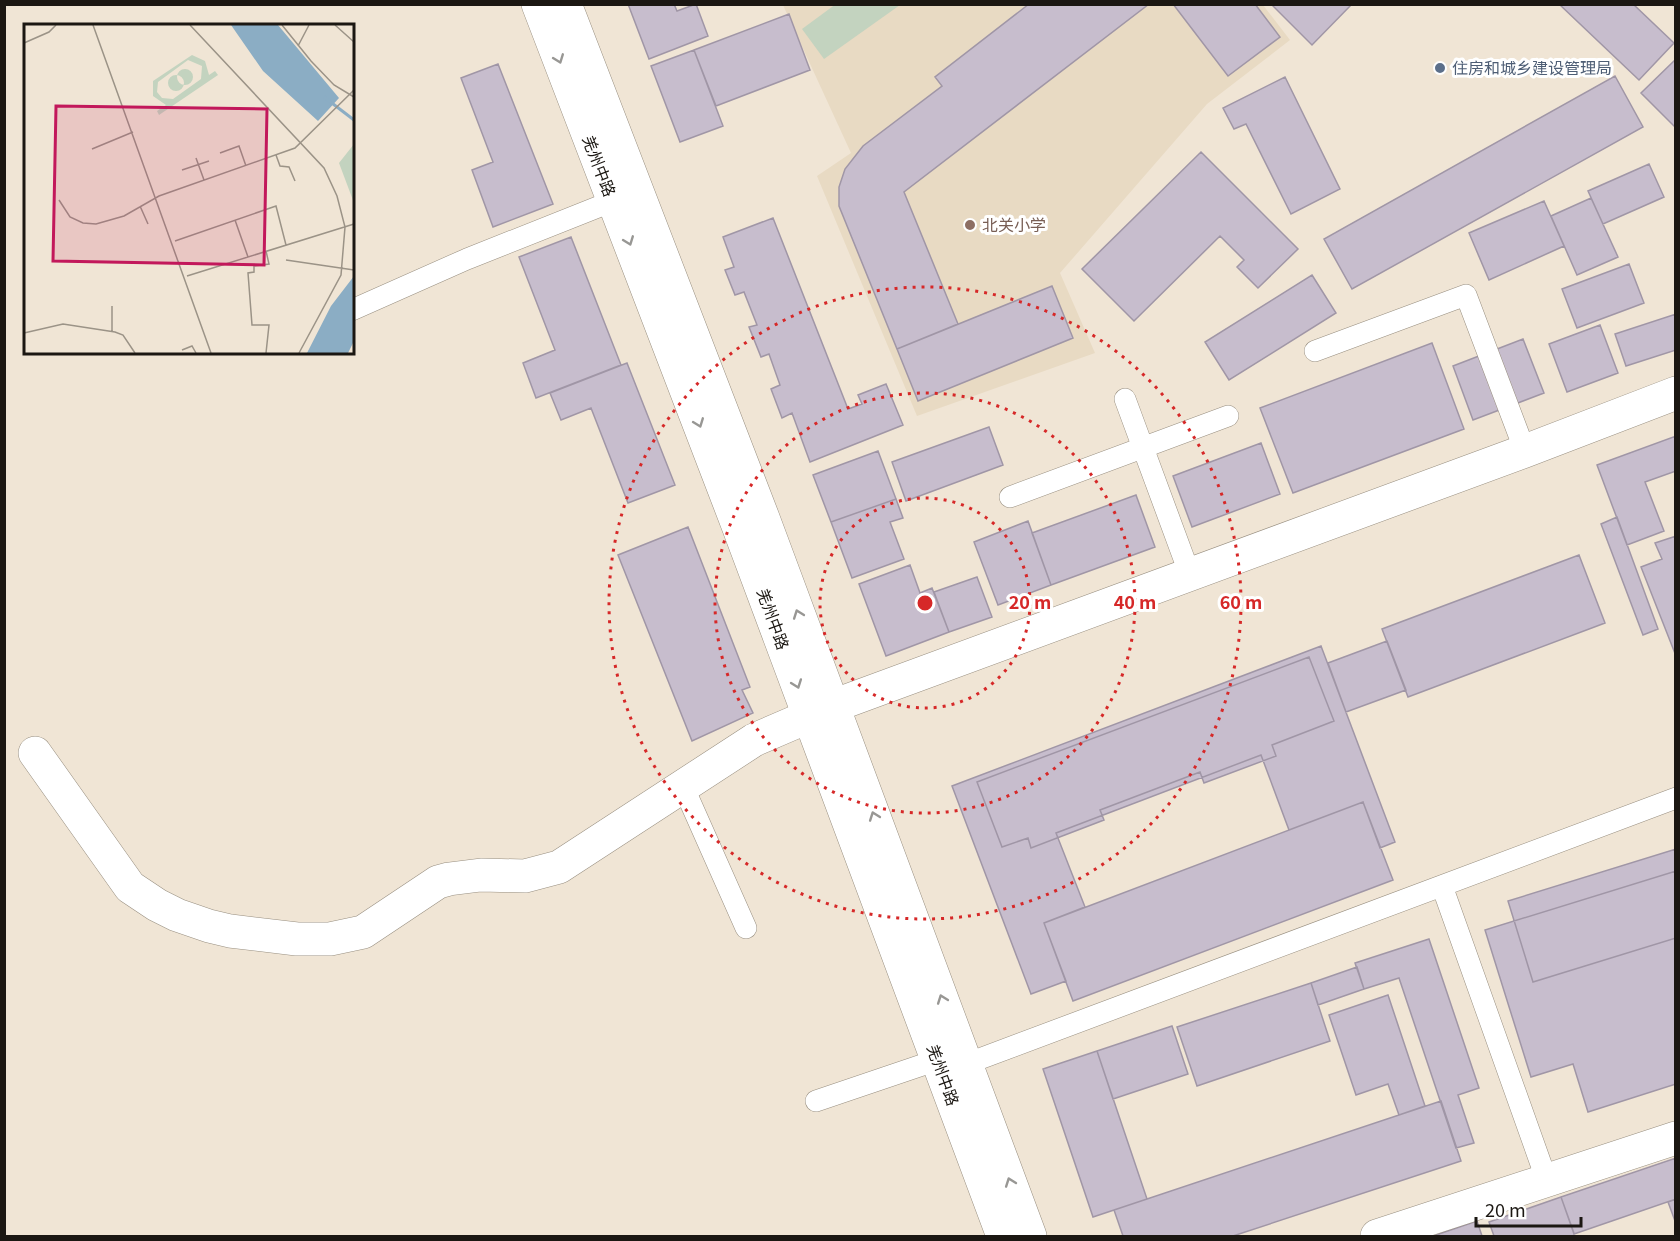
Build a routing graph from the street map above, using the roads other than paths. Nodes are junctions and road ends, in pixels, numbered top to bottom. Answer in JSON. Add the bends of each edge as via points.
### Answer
{"nodes":[{"id":1,"x":537,"y":4,"type":"edge"},
{"id":2,"x":565,"y":4,"type":"edge"},
{"id":3,"x":613,"y":201,"type":"junction"},
{"id":4,"x":354,"y":309,"type":"edge"},
{"id":5,"x":1316,"y":351,"type":"dead end"},
{"id":6,"x":1676,"y":393,"type":"edge"},
{"id":7,"x":1125,"y":399,"type":"dead end"},
{"id":8,"x":1228,"y":416,"type":"dead end"},
{"id":9,"x":1142,"y":447,"type":"junction"},
{"id":10,"x":1525,"y":451,"type":"junction"},
{"id":11,"x":1010,"y":496,"type":"dead end"},
{"id":12,"x":1190,"y":574,"type":"junction"},
{"id":13,"x":821,"y":711,"type":"junction"},
{"id":14,"x":35,"y":753,"type":"dead end"},
{"id":15,"x":683,"y":786,"type":"junction"},
{"id":16,"x":1676,"y":798,"type":"edge"},
{"id":17,"x":1442,"y":886,"type":"junction"},
{"id":18,"x":746,"y":928,"type":"dead end"},
{"id":19,"x":952,"y":1062,"type":"junction"},
{"id":20,"x":816,"y":1101,"type":"dead end"},
{"id":21,"x":1676,"y":1138,"type":"edge"},
{"id":22,"x":1547,"y":1181,"type":"junction"},
{"id":23,"x":1003,"y":1236,"type":"edge"},
{"id":24,"x":1030,"y":1236,"type":"edge"},
{"id":25,"x":1377,"y":1236,"type":"edge"}],
"edges":[{"from":1,"to":3,"type":"main road","name":"羌州中路","one_way":true},
{"from":13,"to":2,"type":"main road","name":"羌州中路","one_way":true,"via":[[763,518]]},
{"from":3,"to":4,"type":"lane"},
{"from":3,"to":13,"type":"main road","name":"羌州中路","one_way":true,"via":[[739,528]]},
{"from":5,"to":10,"type":"lane","via":[[1466,295]]},
{"from":6,"to":10,"type":"main road"},
{"from":7,"to":9,"type":"lane"},
{"from":8,"to":9,"type":"lane"},
{"from":9,"to":11,"type":"lane"},
{"from":9,"to":12,"type":"lane"},
{"from":10,"to":12,"type":"main road"},
{"from":12,"to":13,"type":"main road"},
{"from":13,"to":15,"type":"main road","via":[[754,740]]},
{"from":13,"to":19,"type":"main road","name":"羌州中路"},
{"from":14,"to":15,"type":"main road","via":[[138,894],[177,915],[209,926],[297,939],[330,939],[363,932],[448,879],[525,876],[559,867]]},
{"from":15,"to":18,"type":"lane"},
{"from":16,"to":17,"type":"lane"},
{"from":17,"to":19,"type":"lane"},
{"from":17,"to":22,"type":"lane"},
{"from":19,"to":20,"type":"lane"},
{"from":19,"to":23,"type":"main road","name":"羌州中路"},
{"from":24,"to":19,"type":"main road","name":"羌州中路","one_way":true},
{"from":21,"to":22,"type":"main road"},
{"from":22,"to":25,"type":"main road"}]}
